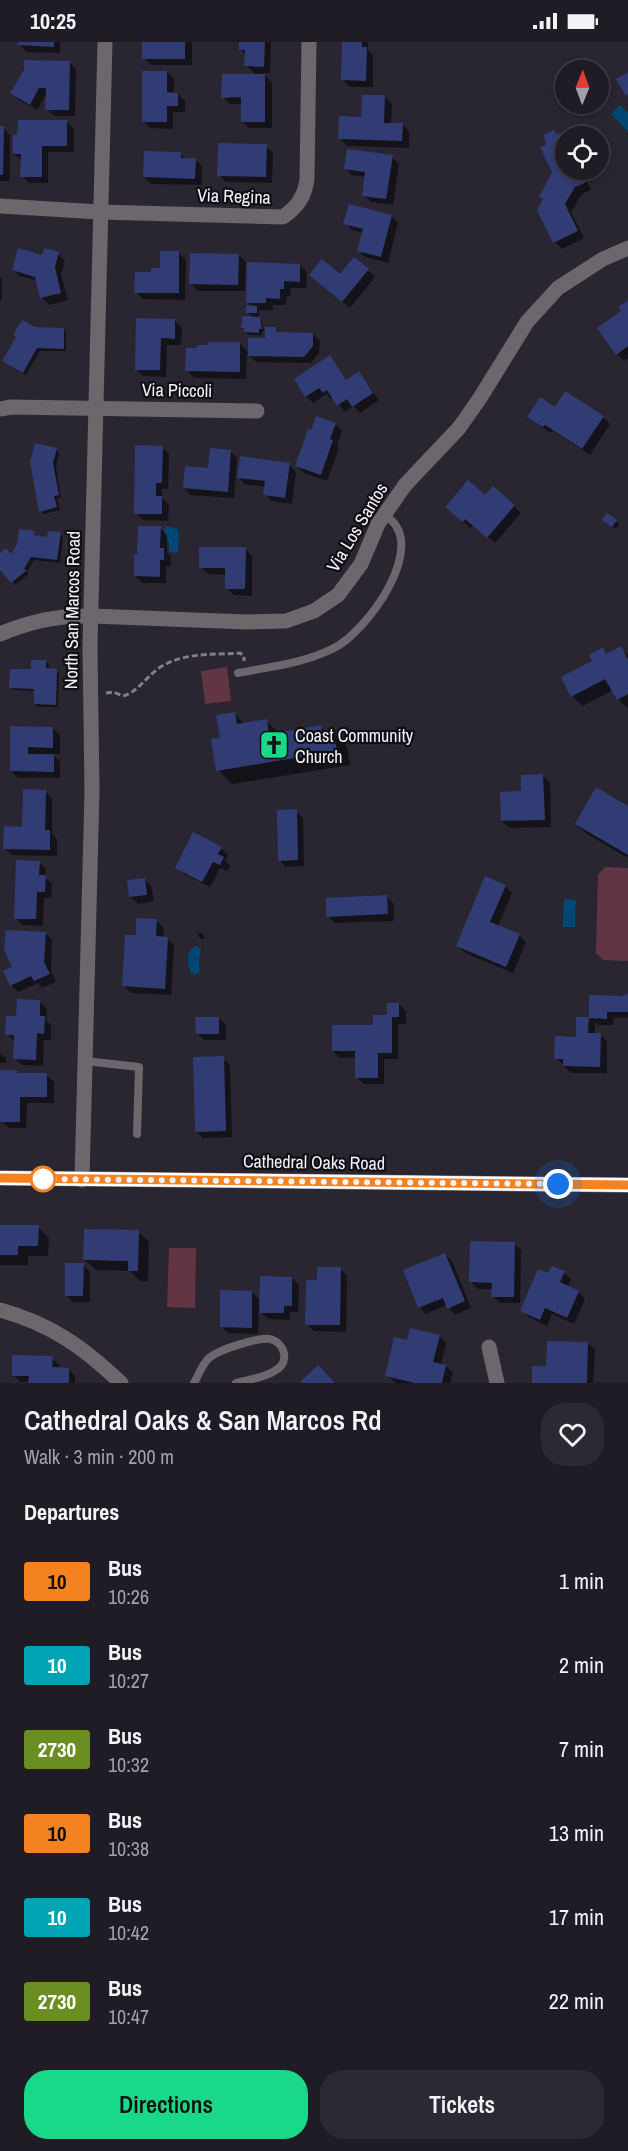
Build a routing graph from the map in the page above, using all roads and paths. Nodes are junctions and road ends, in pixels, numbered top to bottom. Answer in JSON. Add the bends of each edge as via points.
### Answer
{"nodes":[{"id":1,"x":105,"y":42,"type":"edge"},
{"id":2,"x":309,"y":42,"type":"edge"},
{"id":3,"x":0,"y":207,"type":"edge"},
{"id":4,"x":100,"y":212,"type":"junction"},
{"id":5,"x":628,"y":248,"type":"edge"},
{"id":6,"x":96,"y":408,"type":"junction"},
{"id":7,"x":0,"y":409,"type":"edge"},
{"id":8,"x":257,"y":411,"type":"dead end"},
{"id":9,"x":384,"y":515,"type":"junction"},
{"id":10,"x":92,"y":616,"type":"junction"},
{"id":11,"x":0,"y":634,"type":"edge"},
{"id":12,"x":244,"y":663,"type":"dead end"},
{"id":13,"x":238,"y":674,"type":"dead end"},
{"id":14,"x":90,"y":695,"type":"junction"},
{"id":15,"x":85,"y":1061,"type":"junction"},
{"id":16,"x":137,"y":1134,"type":"dead end"},
{"id":17,"x":0,"y":1178,"type":"edge"},
{"id":18,"x":82,"y":1180,"type":"junction"},
{"id":19,"x":628,"y":1185,"type":"edge"},
{"id":20,"x":0,"y":1310,"type":"edge"},
{"id":21,"x":489,"y":1347,"type":"dead end"},
{"id":22,"x":112,"y":1380,"type":"edge"},
{"id":23,"x":194,"y":1383,"type":"edge"},
{"id":24,"x":236,"y":1383,"type":"edge"},
{"id":25,"x":497,"y":1383,"type":"edge"}],
"edges":[{"from":1,"to":4,"type":"street","name":"North San Marcos Road"},
{"from":2,"to":4,"type":"street","name":"Via Regina","via":[[307,180],[297,207],[283,217]]},
{"from":3,"to":4,"type":"street","name":"Via Regina"},
{"from":4,"to":6,"type":"street","name":"North San Marcos Road"},
{"from":5,"to":9,"type":"street","name":"Via Los Santos","via":[[558,288],[527,322],[459,428],[405,485]]},
{"from":6,"to":7,"type":"street","name":"Via Piccoli"},
{"from":6,"to":8,"type":"street","name":"Via Piccoli"},
{"from":6,"to":10,"type":"street","name":"North San Marcos Road"},
{"from":9,"to":10,"type":"street","name":"Via Los Santos","via":[[361,564],[338,595],[314,611],[286,621]]},
{"from":9,"to":13,"type":"lane","via":[[392,519],[401,541],[400,560],[378,607],[353,636],[333,650]]},
{"from":10,"to":11,"type":"street","name":"Via Los Santos","via":[[64,616]]},
{"from":10,"to":14,"type":"street","name":"North San Marcos Road"},
{"from":12,"to":14,"type":"path","via":[[240,652],[190,656],[156,670],[128,695]]},
{"from":14,"to":15,"type":"street","name":"North San Marcos Road","via":[[92,792]]},
{"from":15,"to":16,"type":"lane","via":[[139,1067]]},
{"from":15,"to":18,"type":"street","name":"North San Marcos Road"},
{"from":17,"to":18,"type":"main road","name":"Cathedral Oaks Road"},
{"from":18,"to":19,"type":"main road","name":"Cathedral Oaks Road"},
{"from":20,"to":22,"type":"street","via":[[66,1338],[92,1355]]},
{"from":21,"to":25,"type":"street"},
{"from":23,"to":24,"type":"lane","via":[[208,1359],[217,1353],[260,1339],[279,1343],[285,1354],[279,1369]]}]}
